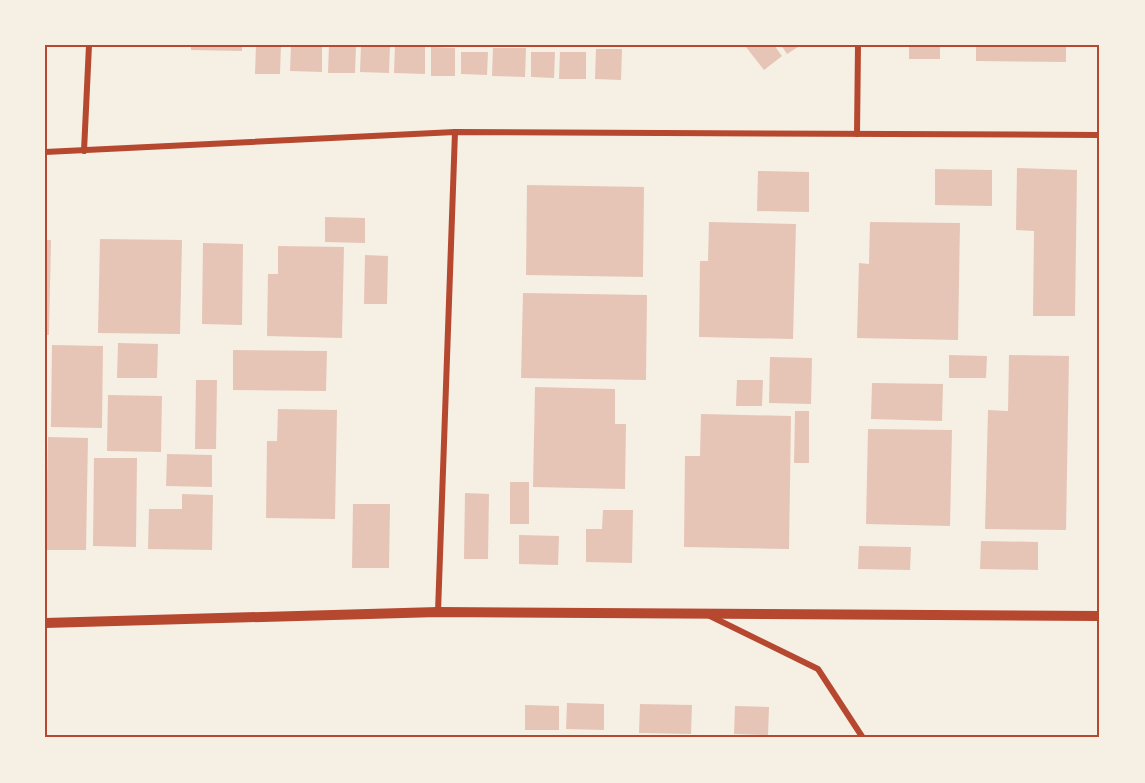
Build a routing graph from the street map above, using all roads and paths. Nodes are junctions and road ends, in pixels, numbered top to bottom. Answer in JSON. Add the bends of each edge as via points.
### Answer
{"nodes":[{"id":1,"x":89,"y":45,"type":"edge"},
{"id":2,"x":858,"y":45,"type":"edge"},
{"id":3,"x":455,"y":132,"type":"junction"},
{"id":4,"x":857,"y":134,"type":"junction"},
{"id":5,"x":1100,"y":135,"type":"edge"},
{"id":6,"x":84,"y":150,"type":"junction"},
{"id":7,"x":45,"y":152,"type":"edge"},
{"id":8,"x":438,"y":612,"type":"junction"},
{"id":9,"x":705,"y":614,"type":"junction"},
{"id":10,"x":1100,"y":616,"type":"edge"},
{"id":11,"x":45,"y":623,"type":"edge"},
{"id":12,"x":863,"y":738,"type":"edge"}],
"edges":[{"from":1,"to":6,"type":"street"},
{"from":2,"to":4,"type":"street"},
{"from":3,"to":4,"type":"street"},
{"from":3,"to":6,"type":"street"},
{"from":3,"to":8,"type":"street"},
{"from":4,"to":5,"type":"street"},
{"from":6,"to":7,"type":"street"},
{"from":8,"to":9,"type":"street"},
{"from":8,"to":11,"type":"street"},
{"from":9,"to":10,"type":"street"},
{"from":9,"to":12,"type":"street","via":[[818,669]]}]}
